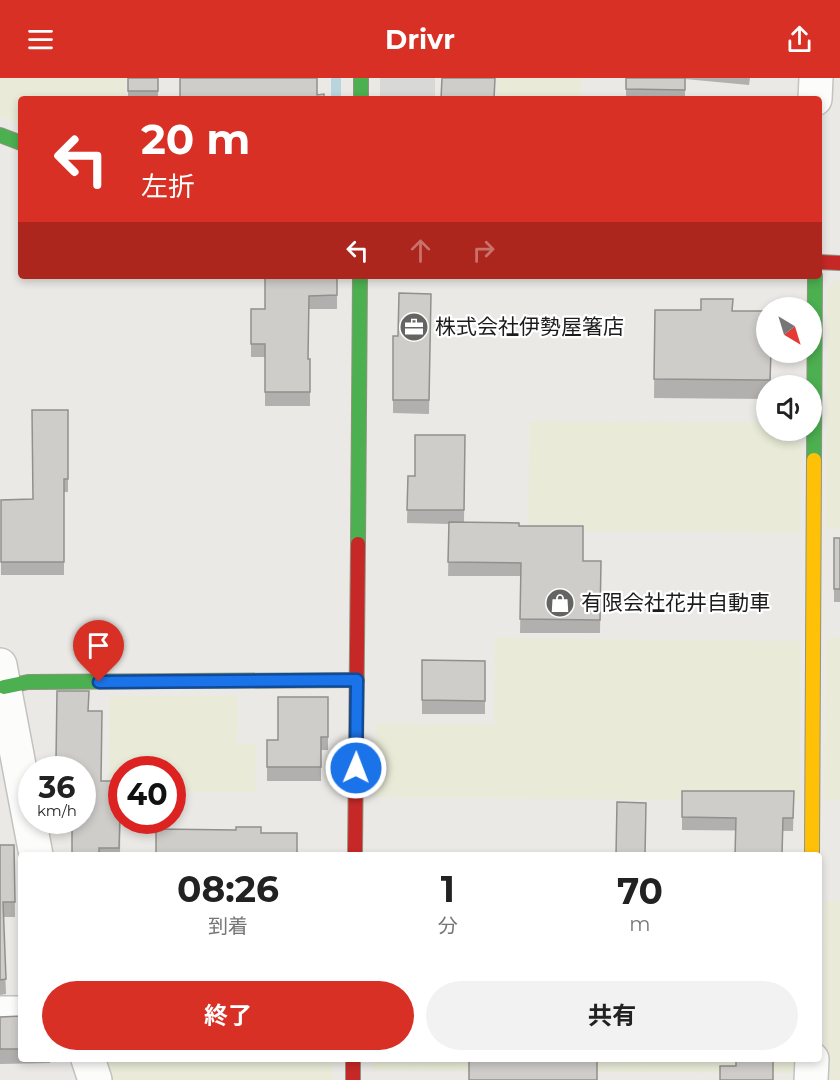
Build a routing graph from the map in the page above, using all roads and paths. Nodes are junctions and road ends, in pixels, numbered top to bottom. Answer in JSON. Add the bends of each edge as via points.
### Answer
{"nodes":[{"id":1,"x":361,"y":78,"type":"edge"},
{"id":2,"x":816,"y":78,"type":"edge"},
{"id":3,"x":361,"y":96,"type":"edge"},
{"id":4,"x":815,"y":96,"type":"edge"},
{"id":5,"x":0,"y":135,"type":"edge"},
{"id":6,"x":18,"y":141,"type":"edge"},
{"id":7,"x":822,"y":262,"type":"edge"},
{"id":8,"x":840,"y":263,"type":"edge"},
{"id":9,"x":360,"y":279,"type":"edge"},
{"id":10,"x":815,"y":279,"type":"edge"},
{"id":11,"x":2,"y":676,"type":"edge"},
{"id":12,"x":357,"y":680,"type":"junction"},
{"id":13,"x":35,"y":852,"type":"edge"},
{"id":14,"x":355,"y":852,"type":"edge"},
{"id":15,"x":812,"y":852,"type":"edge"},
{"id":16,"x":0,"y":1013,"type":"edge"},
{"id":17,"x":18,"y":1013,"type":"edge"},
{"id":18,"x":89,"y":1062,"type":"edge"},
{"id":19,"x":353,"y":1062,"type":"edge"},
{"id":20,"x":812,"y":1062,"type":"edge"},
{"id":21,"x":95,"y":1080,"type":"edge"},
{"id":22,"x":353,"y":1080,"type":"edge"},
{"id":23,"x":812,"y":1080,"type":"edge"}],
"edges":[{"from":1,"to":3,"type":"street"},
{"from":2,"to":4,"type":"street"},
{"from":5,"to":6,"type":"street"},
{"from":7,"to":8,"type":"street"},
{"from":9,"to":12,"type":"street"},
{"from":10,"to":15,"type":"street"},
{"from":11,"to":12,"type":"street","via":[[28,682]]},
{"from":11,"to":13,"type":"street"},
{"from":12,"to":14,"type":"street"},
{"from":16,"to":17,"type":"street"},
{"from":18,"to":21,"type":"street"},
{"from":19,"to":22,"type":"street"},
{"from":20,"to":23,"type":"street"}]}
